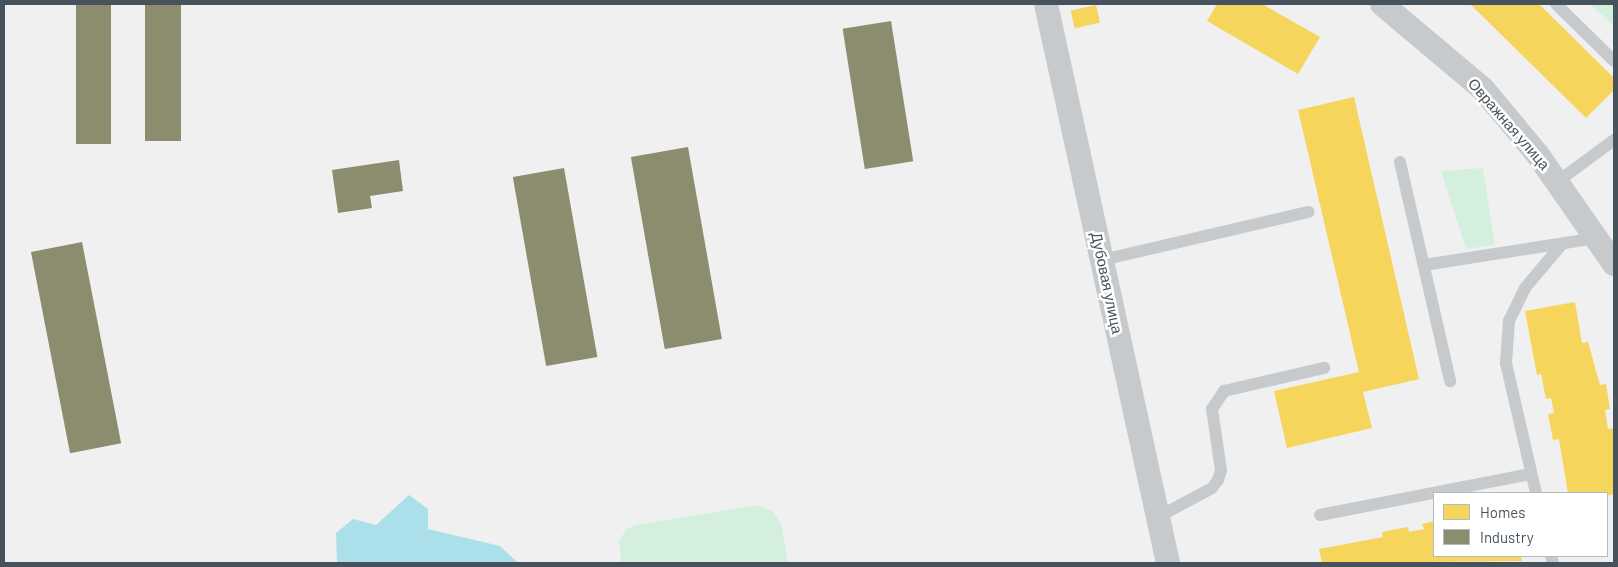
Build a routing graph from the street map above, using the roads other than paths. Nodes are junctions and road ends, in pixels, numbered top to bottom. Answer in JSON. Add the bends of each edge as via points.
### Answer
{"nodes":[{"id":1,"x":1046,"y":4,"type":"edge"},
{"id":2,"x":1556,"y":4,"type":"edge"},
{"id":3,"x":1386,"y":5,"type":"edge"},
{"id":4,"x":1614,"y":61,"type":"edge"},
{"id":5,"x":1614,"y":140,"type":"edge"},
{"id":6,"x":1400,"y":162,"type":"dead end"},
{"id":7,"x":1557,"y":182,"type":"junction"},
{"id":8,"x":1309,"y":212,"type":"dead end"},
{"id":9,"x":1596,"y":238,"type":"junction"},
{"id":10,"x":1562,"y":244,"type":"junction"},
{"id":11,"x":1102,"y":260,"type":"junction"},
{"id":12,"x":1614,"y":264,"type":"edge"},
{"id":13,"x":1424,"y":265,"type":"junction"},
{"id":14,"x":1324,"y":368,"type":"dead end"},
{"id":15,"x":1450,"y":381,"type":"dead end"},
{"id":16,"x":1531,"y":474,"type":"junction"},
{"id":17,"x":1441,"y":492,"type":"edge"},
{"id":18,"x":1536,"y":492,"type":"edge"},
{"id":19,"x":1433,"y":494,"type":"edge"},
{"id":20,"x":1320,"y":516,"type":"dead end"},
{"id":21,"x":1158,"y":517,"type":"junction"},
{"id":22,"x":1168,"y":563,"type":"edge"}],
"edges":[{"from":1,"to":11,"type":"street","name":"Дубовая улица"},
{"from":2,"to":4,"type":"lane"},
{"from":3,"to":7,"type":"street","name":"Овражная улица","via":[[1483,89]]},
{"from":5,"to":7,"type":"lane"},
{"from":6,"to":13,"type":"lane"},
{"from":7,"to":9,"type":"street","name":"Овражная улица"},
{"from":8,"to":11,"type":"lane"},
{"from":9,"to":10,"type":"lane"},
{"from":9,"to":12,"type":"street","name":"Овражная улица"},
{"from":10,"to":13,"type":"lane"},
{"from":10,"to":16,"type":"lane","via":[[1525,288],[1509,321],[1506,363]]},
{"from":11,"to":21,"type":"street","name":"Дубовая улица"},
{"from":13,"to":15,"type":"lane"},
{"from":14,"to":21,"type":"lane","via":[[1224,391],[1212,409],[1221,470],[1218,480],[1212,488]]},
{"from":16,"to":17,"type":"lane"},
{"from":16,"to":18,"type":"lane"},
{"from":19,"to":20,"type":"lane"},
{"from":21,"to":22,"type":"street","name":"Дубовая улица"}]}
